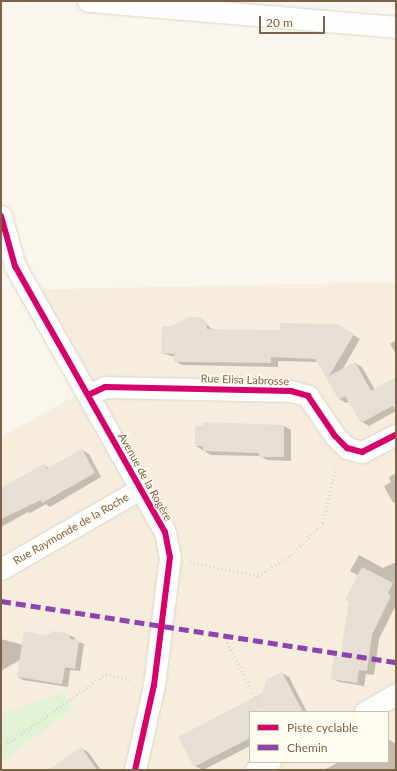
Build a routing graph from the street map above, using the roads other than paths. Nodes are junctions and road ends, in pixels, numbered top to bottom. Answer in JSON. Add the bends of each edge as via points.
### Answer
{"nodes":[{"id":1,"x":88,"y":1,"type":"edge"},
{"id":2,"x":176,"y":1,"type":"edge"},
{"id":3,"x":212,"y":9,"type":"junction"},
{"id":4,"x":396,"y":27,"type":"edge"},
{"id":5,"x":1,"y":216,"type":"edge"},
{"id":6,"x":88,"y":395,"type":"junction"},
{"id":7,"x":396,"y":435,"type":"edge"},
{"id":8,"x":140,"y":489,"type":"junction"},
{"id":9,"x":1,"y":569,"type":"edge"},
{"id":10,"x":396,"y":694,"type":"edge"},
{"id":11,"x":367,"y":711,"type":"edge"},
{"id":12,"x":268,"y":763,"type":"edge"},
{"id":13,"x":135,"y":770,"type":"edge"},
{"id":14,"x":256,"y":770,"type":"edge"}],
"edges":[{"from":1,"to":3,"type":"street"},
{"from":2,"to":3,"type":"street"},
{"from":3,"to":4,"type":"street"},
{"from":5,"to":6,"type":"street","name":"Avenue de la Rogère","via":[[15,266]]},
{"from":6,"to":7,"type":"street","name":"Rue Elisa Labrosse","via":[[105,387],[291,390],[308,396],[347,448],[362,452]]},
{"from":6,"to":8,"type":"street","name":"Avenue de la Rogère"},
{"from":8,"to":9,"type":"street","name":"Rue Raymonde de la Roche"},
{"from":8,"to":13,"type":"street","name":"Avenue de la Rogère","via":[[165,532],[170,557],[154,685]]},
{"from":10,"to":11,"type":"street"},
{"from":12,"to":14,"type":"street"}]}
